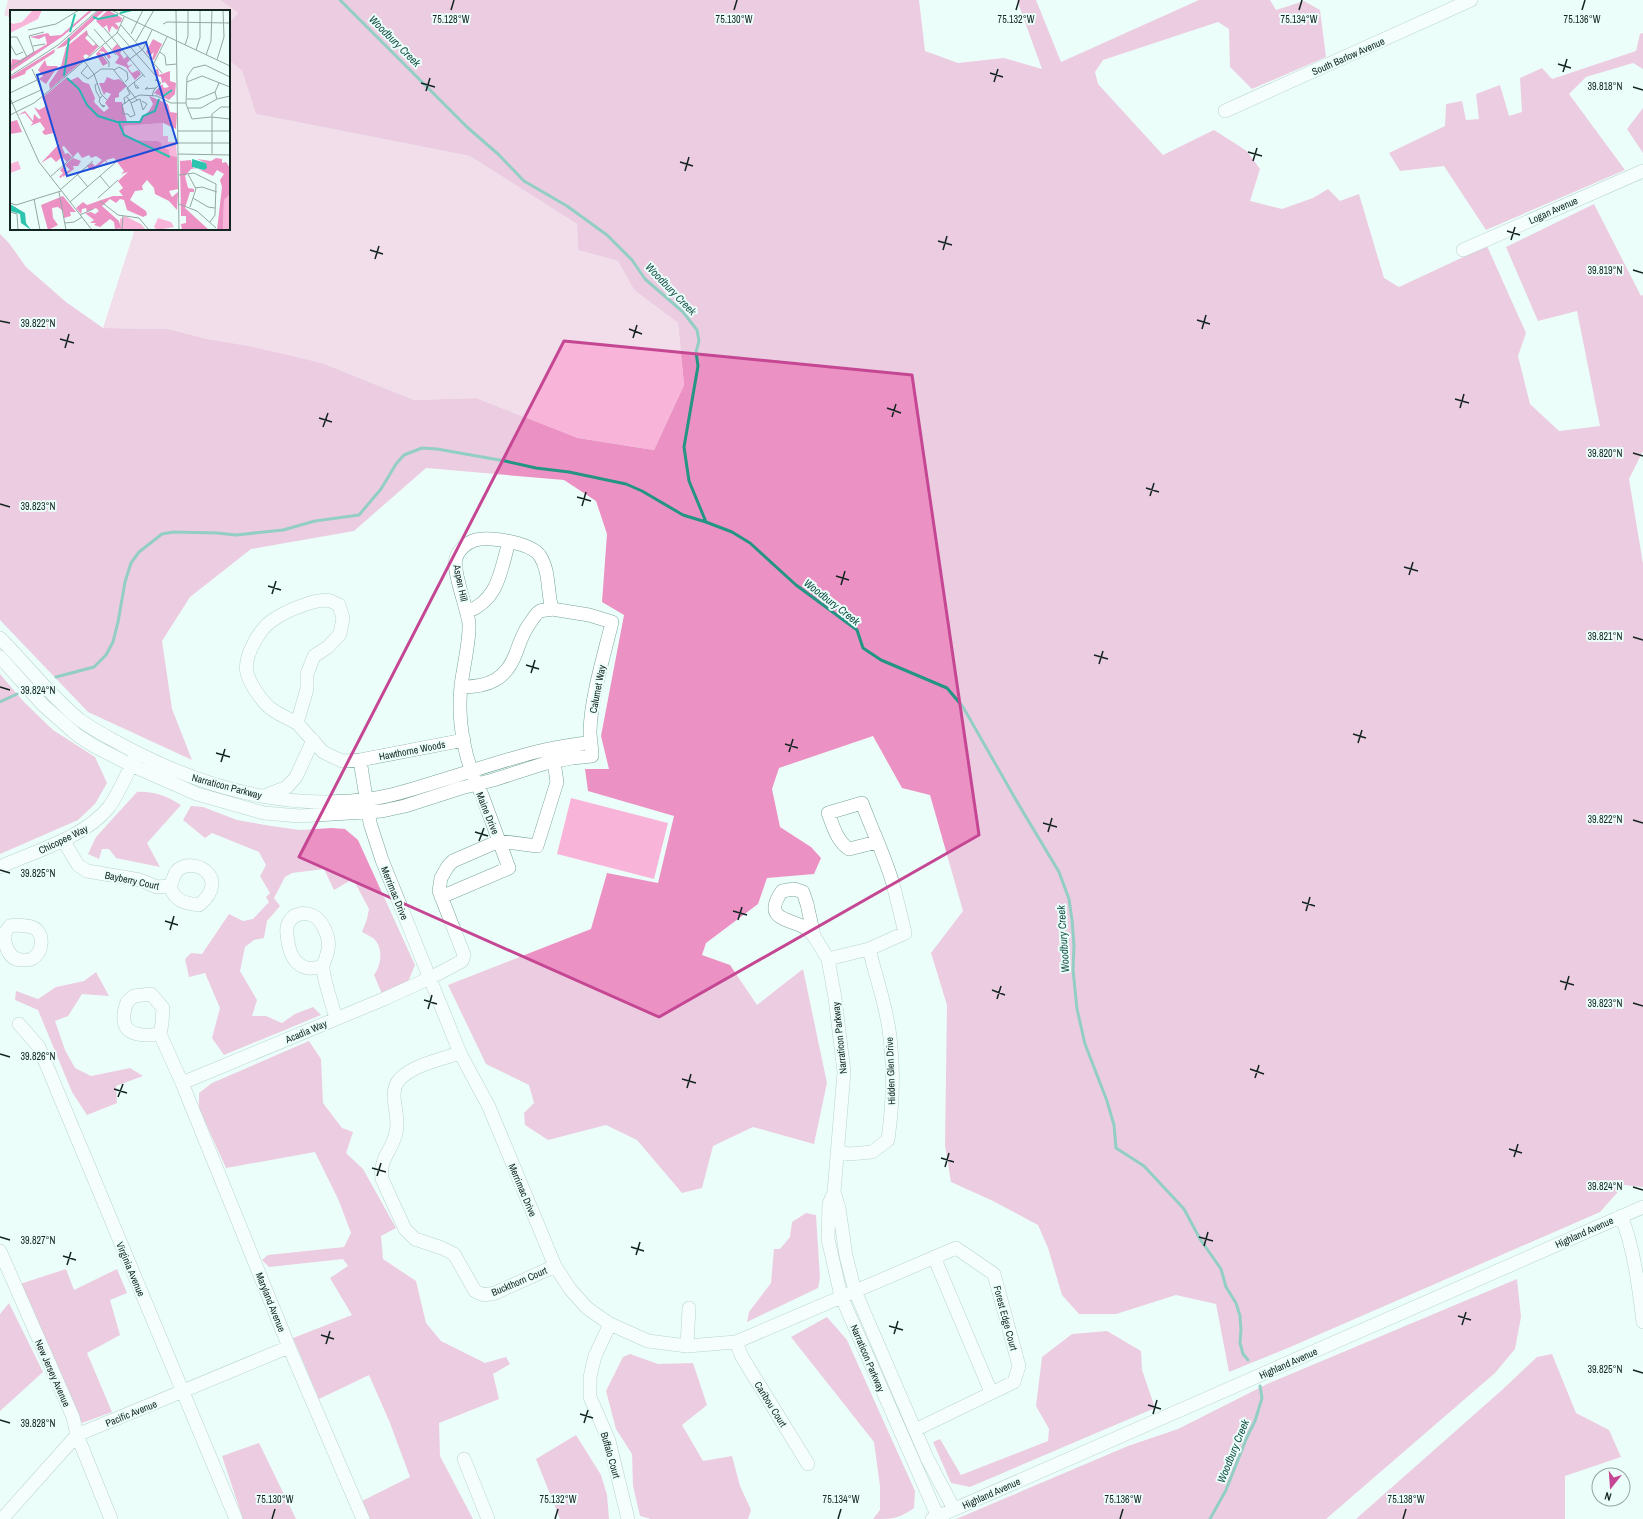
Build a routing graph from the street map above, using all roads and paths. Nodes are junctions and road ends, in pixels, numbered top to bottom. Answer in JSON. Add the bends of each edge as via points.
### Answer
{"nodes":[{"id":1,"x":1471,"y":0,"type":"edge"},
{"id":2,"x":1225,"y":111,"type":"dead end"},
{"id":3,"x":1643,"y":171,"type":"edge"},
{"id":4,"x":1463,"y":250,"type":"dead end"},
{"id":5,"x":509,"y":542,"type":"junction"},
{"id":6,"x":552,"y":609,"type":"junction"},
{"id":7,"x":467,"y":612,"type":"junction"},
{"id":8,"x":0,"y":638,"type":"edge"},
{"id":9,"x":0,"y":657,"type":"edge"},
{"id":10,"x":461,"y":687,"type":"junction"},
{"id":11,"x":297,"y":723,"type":"junction"},
{"id":12,"x":313,"y":740,"type":"junction"},
{"id":13,"x":464,"y":740,"type":"junction"},
{"id":14,"x":591,"y":742,"type":"junction"},
{"id":15,"x":137,"y":753,"type":"junction"},
{"id":16,"x":592,"y":756,"type":"joint"},
{"id":17,"x":360,"y":760,"type":"junction"},
{"id":18,"x":554,"y":762,"type":"junction"},
{"id":19,"x":131,"y":765,"type":"junction"},
{"id":20,"x":471,"y":772,"type":"junction"},
{"id":21,"x":477,"y":785,"type":"junction"},
{"id":22,"x":264,"y":796,"type":"junction"},
{"id":23,"x":367,"y":799,"type":"junction"},
{"id":24,"x":369,"y":813,"type":"junction"},
{"id":25,"x":63,"y":840,"type":"junction"},
{"id":26,"x":500,"y":841,"type":"junction"},
{"id":27,"x":877,"y":842,"type":"dead end"},
{"id":28,"x":0,"y":867,"type":"edge"},
{"id":29,"x":170,"y":886,"type":"dead end"},
{"id":30,"x":441,"y":897,"type":"junction"},
{"id":31,"x":814,"y":936,"type":"dead end"},
{"id":32,"x":869,"y":948,"type":"junction"},
{"id":33,"x":828,"y":959,"type":"junction"},
{"id":34,"x":322,"y":967,"type":"dead end"},
{"id":35,"x":430,"y":978,"type":"junction"},
{"id":36,"x":336,"y":1019,"type":"junction"},
{"id":37,"x":19,"y":1024,"type":"dead end"},
{"id":38,"x":160,"y":1034,"type":"dead end"},
{"id":39,"x":460,"y":1053,"type":"junction"},
{"id":40,"x":182,"y":1083,"type":"junction"},
{"id":41,"x":838,"y":1151,"type":"junction"},
{"id":42,"x":834,"y":1192,"type":"junction"},
{"id":43,"x":1643,"y":1207,"type":"edge"},
{"id":44,"x":1621,"y":1216,"type":"junction"},
{"id":45,"x":0,"y":1251,"type":"edge"},
{"id":46,"x":934,"y":1257,"type":"junction"},
{"id":47,"x":555,"y":1266,"type":"junction"},
{"id":48,"x":854,"y":1291,"type":"junction"},
{"id":49,"x":841,"y":1296,"type":"junction"},
{"id":50,"x":1641,"y":1296,"type":"edge"},
{"id":51,"x":689,"y":1308,"type":"dead end"},
{"id":52,"x":1643,"y":1322,"type":"edge"},
{"id":53,"x":610,"y":1324,"type":"junction"},
{"id":54,"x":736,"y":1342,"type":"junction"},
{"id":55,"x":687,"y":1346,"type":"junction"},
{"id":56,"x":289,"y":1347,"type":"junction"},
{"id":57,"x":183,"y":1392,"type":"junction"},
{"id":58,"x":991,"y":1392,"type":"junction"},
{"id":59,"x":915,"y":1430,"type":"junction"},
{"id":60,"x":77,"y":1435,"type":"junction"},
{"id":61,"x":464,"y":1459,"type":"dead end"},
{"id":62,"x":808,"y":1464,"type":"dead end"},
{"id":63,"x":954,"y":1509,"type":"junction"},
{"id":64,"x":935,"y":1518,"type":"edge"},
{"id":65,"x":2,"y":1519,"type":"edge"},
{"id":66,"x":112,"y":1519,"type":"edge"},
{"id":67,"x":236,"y":1519,"type":"edge"},
{"id":68,"x":363,"y":1519,"type":"edge"},
{"id":69,"x":488,"y":1519,"type":"edge"},
{"id":70,"x":628,"y":1519,"type":"edge"}],
"edges":[{"from":1,"to":2,"type":"street","name":"South Barlow Avenue"},
{"from":3,"to":4,"type":"street","name":"Logan Avenue"},
{"from":5,"to":6,"type":"street","name":"Aspen Hill","via":[[534,549],[540,556],[545,566]]},
{"from":5,"to":7,"type":"street","via":[[492,594],[477,608]]},
{"from":5,"to":7,"type":"street","name":"Aspen Hill","via":[[493,539],[476,540],[463,546],[456,559],[456,567]]},
{"from":6,"to":10,"type":"street","via":[[540,611],[534,618],[521,638],[512,664],[504,674],[485,685]]},
{"from":6,"to":14,"type":"street","name":"Calumet Way","via":[[612,622],[592,713]]},
{"from":7,"to":10,"type":"street","name":"Aspen Hill","via":[[469,626]]},
{"from":8,"to":15,"type":"street","name":"Narraticon Parkway","via":[[43,686],[76,717]]},
{"from":9,"to":19,"type":"street","name":"Narraticon Parkway","via":[[61,722],[94,746]]},
{"from":10,"to":13,"type":"street","name":"Aspen Hill"},
{"from":11,"to":11,"type":"street","name":"Hawthorne Woods","via":[[307,689],[307,674],[314,656],[328,647],[340,634],[343,618],[339,606],[330,601],[306,605],[272,620],[256,640],[247,659],[246,672],[254,690],[271,710]]},
{"from":11,"to":12,"type":"street","name":"Hawthorne Woods"},
{"from":12,"to":17,"type":"street","name":"Hawthorne Woods","via":[[323,752],[342,761]]},
{"from":12,"to":22,"type":"street","via":[[296,777],[287,787]]},
{"from":13,"to":17,"type":"street","name":"Hawthorne Woods"},
{"from":13,"to":20,"type":"street","name":"Aspen Hill"},
{"from":14,"to":16,"type":"street","name":"Calumet Way"},
{"from":14,"to":20,"type":"street","name":"Narraticon Parkway","via":[[540,751]]},
{"from":15,"to":19,"type":"street","name":"Chicopee Way"},
{"from":15,"to":22,"type":"street","name":"Narraticon Parkway","via":[[194,778]]},
{"from":16,"to":18,"type":"street","name":"Narraticon Parkway"},
{"from":17,"to":23,"type":"street"},
{"from":18,"to":21,"type":"street","name":"Narraticon Parkway"},
{"from":18,"to":26,"type":"street","via":[[557,782],[538,846]]},
{"from":19,"to":24,"type":"street","name":"Narraticon Parkway","via":[[197,794],[264,812],[298,816]]},
{"from":19,"to":25,"type":"street","name":"Chicopee Way","via":[[109,806],[91,825]]},
{"from":20,"to":21,"type":"street","name":"Aspen Hill"},
{"from":20,"to":23,"type":"street","name":"Narraticon Parkway"},
{"from":21,"to":24,"type":"street","name":"Narraticon Parkway","via":[[405,806]]},
{"from":21,"to":26,"type":"street","name":"Maine Drive"},
{"from":22,"to":23,"type":"street","name":"Narraticon Parkway","via":[[283,800]]},
{"from":23,"to":24,"type":"street","name":"Merrimac Drive"},
{"from":24,"to":35,"type":"street","name":"Merrimac Drive","via":[[382,860]]},
{"from":25,"to":28,"type":"street","name":"Chicopee Way"},
{"from":25,"to":29,"type":"street","name":"Bayberry Court","via":[[78,866],[87,871],[140,880],[157,887]]},
{"from":26,"to":30,"type":"street","via":[[453,861],[441,878]]},
{"from":26,"to":30,"type":"street","name":"Maine Drive","via":[[509,868]]},
{"from":27,"to":32,"type":"street","via":[[892,883],[905,932]]},
{"from":30,"to":35,"type":"street","name":"Acadia Way","via":[[463,958],[458,964]]},
{"from":31,"to":33,"type":"street","name":"Narraticon Parkway"},
{"from":32,"to":33,"type":"street"},
{"from":32,"to":41,"type":"street","name":"Hidden Glen Drive","via":[[884,1005],[891,1048],[892,1116],[888,1140],[872,1152],[850,1154]]},
{"from":33,"to":41,"type":"street","name":"Narraticon Parkway","via":[[844,1072]]},
{"from":34,"to":36,"type":"street"},
{"from":35,"to":36,"type":"street","name":"Acadia Way"},
{"from":35,"to":39,"type":"street","name":"Merrimac Drive"},
{"from":36,"to":40,"type":"street","name":"Acadia Way"},
{"from":37,"to":57,"type":"street","name":"Virginia Avenue","via":[[39,1047]]},
{"from":38,"to":40,"type":"street","name":"Maryland Avenue"},
{"from":39,"to":47,"type":"street","name":"Merrimac Drive","via":[[488,1108]]},
{"from":39,"to":47,"type":"street","name":"Buckthorn Court","via":[[410,1071],[398,1080],[394,1090],[398,1128],[380,1170],[404,1229],[415,1239],[454,1254],[475,1291],[484,1295],[495,1293]]},
{"from":40,"to":56,"type":"street","name":"Maryland Avenue"},
{"from":41,"to":42,"type":"street","name":"Narraticon Parkway"},
{"from":42,"to":48,"type":"street","name":"Narraticon Parkway"},
{"from":42,"to":49,"type":"street","name":"Narraticon Parkway","via":[[829,1204],[828,1239]]},
{"from":43,"to":44,"type":"street","name":"Highland Avenue"},
{"from":44,"to":50,"type":"street"},
{"from":44,"to":63,"type":"street","name":"Highland Avenue"},
{"from":45,"to":60,"type":"street","name":"New Jersey Avenue","via":[[73,1417]]},
{"from":46,"to":48,"type":"street","name":"Forest Edge Court"},
{"from":46,"to":58,"type":"street"},
{"from":46,"to":58,"type":"street","name":"Forest Edge Court","via":[[956,1248],[994,1274],[1019,1366],[1014,1382]]},
{"from":47,"to":53,"type":"street","name":"Merrimac Drive","via":[[578,1299]]},
{"from":48,"to":49,"type":"street","name":"Merrimac Drive"},
{"from":48,"to":59,"type":"street","name":"Narraticon Parkway"},
{"from":49,"to":54,"type":"street","name":"Merrimac Drive"},
{"from":49,"to":64,"type":"street","name":"Narraticon Parkway"},
{"from":50,"to":52,"type":"street"},
{"from":51,"to":55,"type":"street"},
{"from":53,"to":55,"type":"street","name":"Merrimac Drive","via":[[648,1341]]},
{"from":53,"to":70,"type":"street","name":"Buffalo Court","via":[[595,1356],[590,1377],[590,1397],[608,1441]]},
{"from":54,"to":55,"type":"street","name":"Merrimac Drive"},
{"from":54,"to":62,"type":"street","name":"Caribou Court","via":[[742,1357]]},
{"from":56,"to":57,"type":"street","name":"Pacific Avenue"},
{"from":56,"to":68,"type":"street","name":"Maryland Avenue"},
{"from":57,"to":60,"type":"street","name":"Pacific Avenue"},
{"from":57,"to":67,"type":"street","name":"Virginia Avenue"},
{"from":58,"to":59,"type":"street","name":"Forest Edge Court"},
{"from":59,"to":63,"type":"street","name":"Narraticon Parkway","via":[[926,1458]]},
{"from":60,"to":65,"type":"street","name":"Pacific Avenue"},
{"from":60,"to":66,"type":"street","name":"New Jersey Avenue"},
{"from":61,"to":69,"type":"street"},
{"from":63,"to":64,"type":"street","name":"Highland Avenue"}]}
